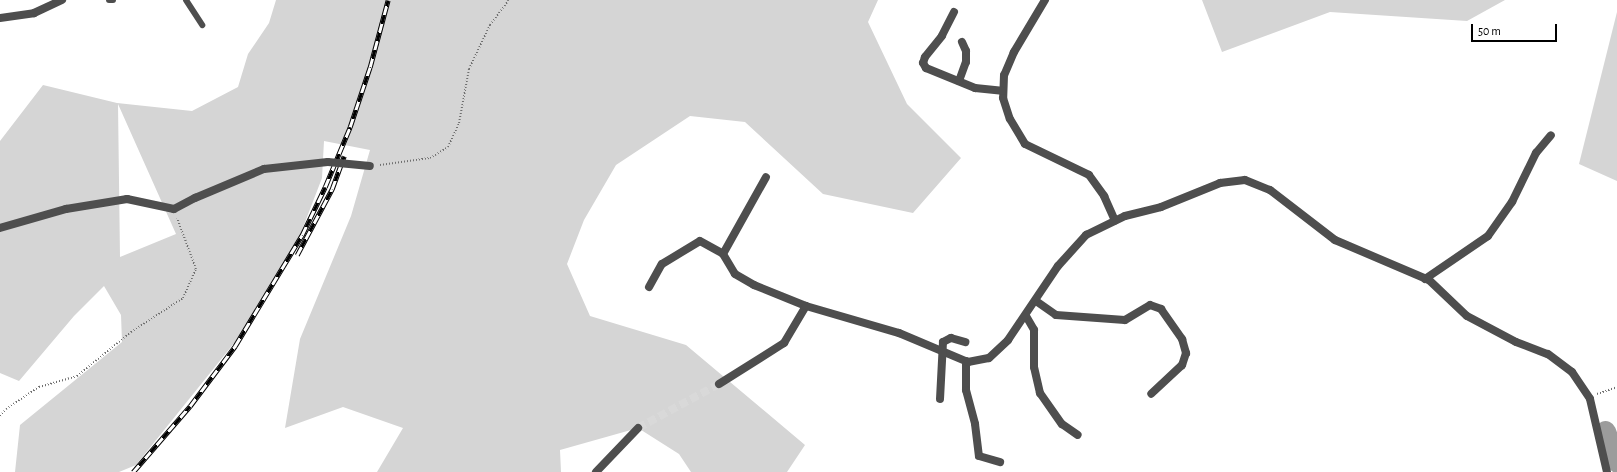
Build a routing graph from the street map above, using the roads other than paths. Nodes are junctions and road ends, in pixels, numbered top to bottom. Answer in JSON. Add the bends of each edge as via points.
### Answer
{"nodes":[{"id":1,"x":62,"y":0,"type":"edge"},
{"id":2,"x":109,"y":0,"type":"edge"},
{"id":3,"x":113,"y":0,"type":"edge"},
{"id":4,"x":186,"y":0,"type":"edge"},
{"id":5,"x":1045,"y":0,"type":"edge"},
{"id":6,"x":954,"y":12,"type":"dead end"},
{"id":7,"x":0,"y":18,"type":"edge"},
{"id":8,"x":202,"y":25,"type":"dead end"},
{"id":9,"x":962,"y":42,"type":"dead end"},
{"id":10,"x":959,"y":81,"type":"junction"},
{"id":11,"x":1002,"y":91,"type":"junction"},
{"id":12,"x":1551,"y":135,"type":"dead end"},
{"id":13,"x":370,"y":166,"type":"road end"},
{"id":14,"x":766,"y":177,"type":"dead end"},
{"id":15,"x":1115,"y":221,"type":"junction"},
{"id":16,"x":0,"y":228,"type":"edge"},
{"id":17,"x":723,"y":254,"type":"junction"},
{"id":18,"x":1425,"y":279,"type":"junction"},
{"id":19,"x":649,"y":287,"type":"dead end"},
{"id":20,"x":1036,"y":302,"type":"junction"},
{"id":21,"x":806,"y":306,"type":"junction"},
{"id":22,"x":1026,"y":316,"type":"junction"},
{"id":23,"x":965,"y":342,"type":"dead end"},
{"id":24,"x":940,"y":350,"type":"junction"},
{"id":25,"x":966,"y":360,"type":"junction"},
{"id":26,"x":720,"y":384,"type":"tunnel mouth"},
{"id":27,"x":1151,"y":394,"type":"dead end"},
{"id":28,"x":940,"y":399,"type":"dead end"},
{"id":29,"x":638,"y":428,"type":"tunnel mouth"},
{"id":30,"x":1078,"y":435,"type":"dead end"},
{"id":31,"x":1000,"y":462,"type":"dead end"},
{"id":32,"x":596,"y":472,"type":"edge"},
{"id":33,"x":1607,"y":472,"type":"edge"}],
"edges":[{"from":1,"to":7,"type":"street","via":[[34,13]]},
{"from":2,"to":3,"type":"lane"},
{"from":4,"to":8,"type":"lane"},
{"from":5,"to":11,"type":"street","via":[[1014,52],[1004,75]]},
{"from":6,"to":10,"type":"street","via":[[923,63],[926,68]]},
{"from":9,"to":10,"type":"street","via":[[966,51],[966,62]]},
{"from":10,"to":11,"type":"street","via":[[975,88]]},
{"from":11,"to":15,"type":"street","via":[[1010,119],[1025,144],[1089,175],[1104,196]]},
{"from":12,"to":18,"type":"street","via":[[1536,153],[1512,202],[1488,236]]},
{"from":13,"to":16,"type":"street","bridge":true,"via":[[328,162],[264,169],[174,209],[127,199],[66,209]]},
{"from":14,"to":17,"type":"street"},
{"from":15,"to":18,"type":"street","via":[[1161,207],[1220,183],[1245,180],[1270,190],[1336,240]]},
{"from":15,"to":20,"type":"street","via":[[1086,235],[1058,266]]},
{"from":17,"to":19,"type":"street","via":[[700,241],[662,264]]},
{"from":17,"to":21,"type":"street","via":[[735,274],[754,285]]},
{"from":18,"to":33,"type":"street","via":[[1467,316],[1516,342],[1548,354],[1572,372],[1588,396]]},
{"from":20,"to":22,"type":"street"},
{"from":20,"to":27,"type":"street","via":[[1056,315],[1125,320],[1150,306],[1161,309],[1182,339],[1186,353],[1182,365]]},
{"from":21,"to":24,"type":"street","via":[[900,333]]},
{"from":21,"to":26,"type":"street","via":[[784,342]]},
{"from":22,"to":25,"type":"street","via":[[1008,340],[989,358]]},
{"from":22,"to":30,"type":"street","via":[[1034,330],[1034,367],[1040,393],[1062,424]]},
{"from":23,"to":24,"type":"street","via":[[951,338],[942,342]]},
{"from":24,"to":25,"type":"street"},
{"from":24,"to":28,"type":"street"},
{"from":25,"to":31,"type":"street","via":[[966,390],[975,424],[979,456]]},
{"from":29,"to":32,"type":"street"}]}
